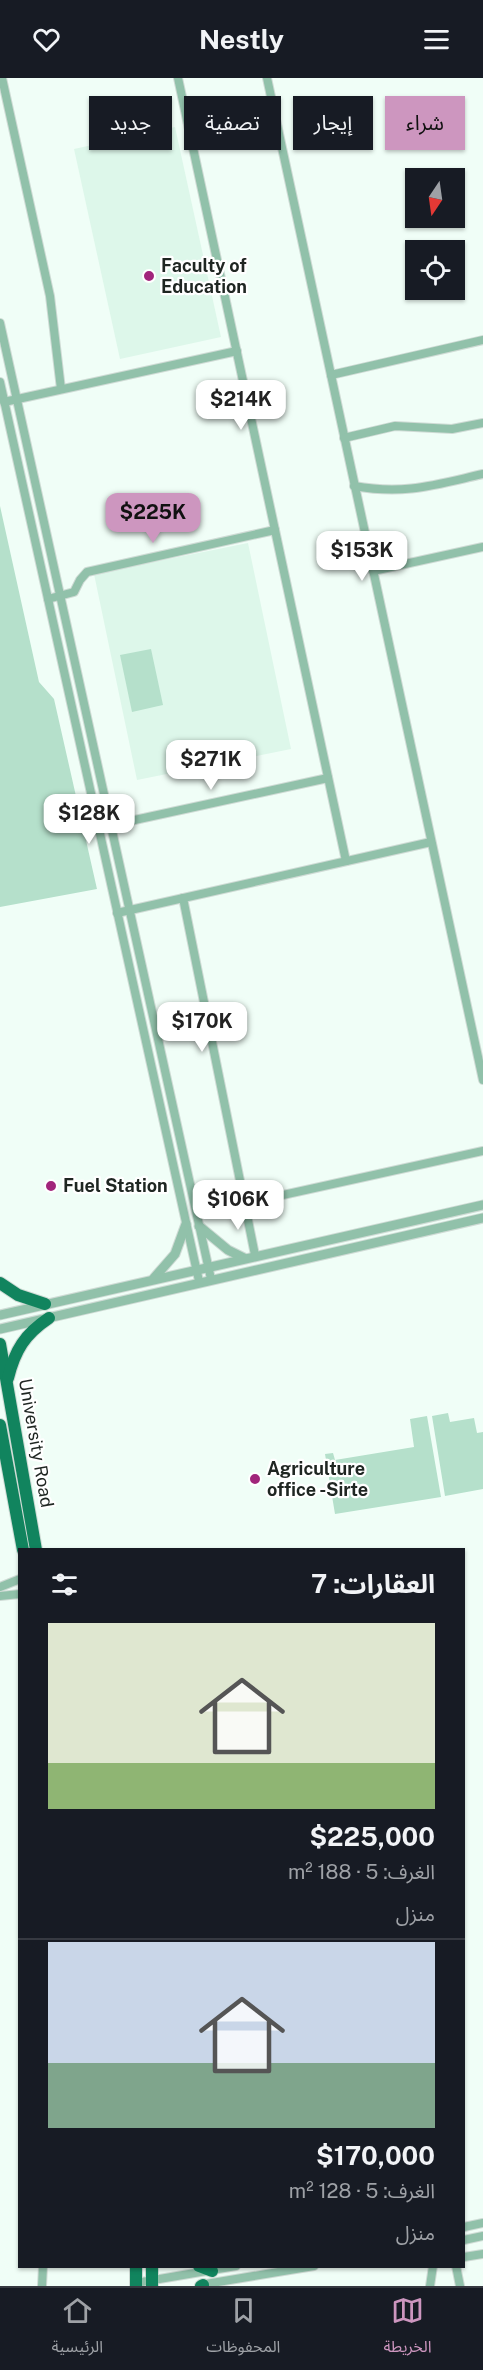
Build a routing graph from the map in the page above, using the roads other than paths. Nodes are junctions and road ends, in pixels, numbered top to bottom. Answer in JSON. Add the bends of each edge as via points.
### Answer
{"nodes":[{"id":1,"x":2,"y":78,"type":"edge"},
{"id":2,"x":178,"y":78,"type":"edge"},
{"id":3,"x":267,"y":78,"type":"edge"},
{"id":4,"x":0,"y":322,"type":"edge"},
{"id":5,"x":483,"y":340,"type":"edge"},
{"id":6,"x":237,"y":351,"type":"junction"},
{"id":7,"x":331,"y":375,"type":"junction"},
{"id":8,"x":0,"y":382,"type":"edge"},
{"id":9,"x":61,"y":390,"type":"junction"},
{"id":10,"x":17,"y":399,"type":"junction"},
{"id":11,"x":4,"y":402,"type":"junction"},
{"id":12,"x":483,"y":423,"type":"edge"},
{"id":13,"x":344,"y":438,"type":"junction"},
{"id":14,"x":483,"y":474,"type":"edge"},
{"id":15,"x":354,"y":486,"type":"junction"},
{"id":16,"x":275,"y":530,"type":"junction"},
{"id":17,"x":483,"y":547,"type":"edge"},
{"id":18,"x":373,"y":571,"type":"junction"},
{"id":19,"x":60,"y":597,"type":"junction"},
{"id":20,"x":48,"y":599,"type":"junction"},
{"id":21,"x":328,"y":778,"type":"junction"},
{"id":22,"x":111,"y":826,"type":"junction"},
{"id":23,"x":98,"y":828,"type":"junction"},
{"id":24,"x":431,"y":842,"type":"junction"},
{"id":25,"x":346,"y":861,"type":"junction"},
{"id":26,"x":183,"y":898,"type":"junction"},
{"id":27,"x":129,"y":910,"type":"junction"},
{"id":28,"x":117,"y":913,"type":"junction"},
{"id":29,"x":483,"y":1080,"type":"edge"},
{"id":30,"x":483,"y":1151,"type":"edge"},
{"id":31,"x":247,"y":1203,"type":"junction"},
{"id":32,"x":483,"y":1205,"type":"edge"},
{"id":33,"x":483,"y":1218,"type":"edge"},
{"id":34,"x":186,"y":1224,"type":"junction"},
{"id":35,"x":199,"y":1226,"type":"junction"},
{"id":36,"x":255,"y":1255,"type":"junction"},
{"id":37,"x":244,"y":1258,"type":"junction"},
{"id":38,"x":208,"y":1266,"type":"junction"},
{"id":39,"x":195,"y":1268,"type":"junction"},
{"id":40,"x":153,"y":1279,"type":"junction"},
{"id":41,"x":211,"y":1279,"type":"junction"},
{"id":42,"x":199,"y":1281,"type":"junction"},
{"id":43,"x":0,"y":1283,"type":"edge"},
{"id":44,"x":45,"y":1304,"type":"junction"},
{"id":45,"x":0,"y":1315,"type":"edge"},
{"id":46,"x":49,"y":1318,"type":"junction"},
{"id":47,"x":0,"y":1329,"type":"edge"},
{"id":48,"x":0,"y":1344,"type":"edge"},
{"id":49,"x":7,"y":1382,"type":"junction"},
{"id":50,"x":0,"y":1425,"type":"edge"},
{"id":51,"x":23,"y":1548,"type":"edge"},
{"id":52,"x":36,"y":1548,"type":"edge"},
{"id":53,"x":18,"y":1580,"type":"edge"},
{"id":54,"x":0,"y":1587,"type":"edge"},
{"id":55,"x":18,"y":1594,"type":"edge"},
{"id":56,"x":0,"y":1596,"type":"edge"},
{"id":57,"x":483,"y":2223,"type":"edge"},
{"id":58,"x":465,"y":2227,"type":"edge"},
{"id":59,"x":483,"y":2236,"type":"edge"},
{"id":60,"x":465,"y":2240,"type":"edge"},
{"id":61,"x":483,"y":2254,"type":"edge"},
{"id":62,"x":465,"y":2257,"type":"edge"},
{"id":63,"x":43,"y":2268,"type":"edge"},
{"id":64,"x":136,"y":2268,"type":"edge"},
{"id":65,"x":153,"y":2268,"type":"edge"},
{"id":66,"x":204,"y":2268,"type":"edge"},
{"id":67,"x":226,"y":2268,"type":"edge"},
{"id":68,"x":303,"y":2268,"type":"edge"},
{"id":69,"x":433,"y":2268,"type":"edge"},
{"id":70,"x":456,"y":2268,"type":"edge"},
{"id":71,"x":212,"y":2271,"type":"junction"},
{"id":72,"x":152,"y":2283,"type":"edge"},
{"id":73,"x":136,"y":2284,"type":"edge"},
{"id":74,"x":42,"y":2286,"type":"edge"},
{"id":75,"x":200,"y":2286,"type":"edge"},
{"id":76,"x":430,"y":2286,"type":"edge"},
{"id":77,"x":460,"y":2286,"type":"edge"}],
"edges":[{"from":1,"to":9,"type":"street","via":[[50,296]]},
{"from":2,"to":6,"type":"street"},
{"from":3,"to":7,"type":"street"},
{"from":4,"to":10,"type":"street"},
{"from":5,"to":7,"type":"street"},
{"from":6,"to":9,"type":"street"},
{"from":6,"to":16,"type":"street"},
{"from":7,"to":13,"type":"street"},
{"from":8,"to":11,"type":"street"},
{"from":9,"to":10,"type":"street"},
{"from":10,"to":11,"type":"street"},
{"from":10,"to":19,"type":"street"},
{"from":11,"to":20,"type":"street"},
{"from":12,"to":13,"type":"street","via":[[452,429],[395,426]]},
{"from":13,"to":15,"type":"street"},
{"from":14,"to":15,"type":"street","via":[[400,491]]},
{"from":15,"to":18,"type":"street"},
{"from":16,"to":19,"type":"street","via":[[87,572],[74,592]]},
{"from":16,"to":21,"type":"street"},
{"from":17,"to":18,"type":"street"},
{"from":18,"to":24,"type":"street"},
{"from":19,"to":20,"type":"street"},
{"from":19,"to":22,"type":"street"},
{"from":20,"to":23,"type":"street"},
{"from":21,"to":22,"type":"street"},
{"from":21,"to":25,"type":"street"},
{"from":22,"to":23,"type":"street"},
{"from":22,"to":27,"type":"street"},
{"from":23,"to":28,"type":"street"},
{"from":24,"to":25,"type":"street"},
{"from":24,"to":29,"type":"street"},
{"from":25,"to":26,"type":"street"},
{"from":26,"to":27,"type":"street"},
{"from":26,"to":31,"type":"street"},
{"from":27,"to":28,"type":"street"},
{"from":27,"to":35,"type":"street"},
{"from":28,"to":34,"type":"street"},
{"from":30,"to":31,"type":"street"},
{"from":31,"to":36,"type":"street"},
{"from":32,"to":36,"type":"street"},
{"from":33,"to":41,"type":"street"},
{"from":34,"to":39,"type":"street"},
{"from":34,"to":40,"type":"street","via":[[175,1254]]},
{"from":35,"to":37,"type":"street"},
{"from":35,"to":38,"type":"street"},
{"from":36,"to":37,"type":"street"},
{"from":37,"to":38,"type":"street"},
{"from":38,"to":39,"type":"street"},
{"from":38,"to":41,"type":"street"},
{"from":39,"to":40,"type":"street"},
{"from":39,"to":42,"type":"street"},
{"from":40,"to":44,"type":"street"},
{"from":41,"to":42,"type":"street"},
{"from":42,"to":46,"type":"street"},
{"from":43,"to":44,"type":"highway","via":[[18,1295]]},
{"from":44,"to":45,"type":"street"},
{"from":46,"to":47,"type":"street"},
{"from":46,"to":49,"type":"highway","via":[[24,1338]]},
{"from":48,"to":49,"type":"highway","name":"University Road"},
{"from":49,"to":52,"type":"highway","name":"University Road"},
{"from":50,"to":51,"type":"highway","name":"University Road"},
{"from":53,"to":54,"type":"street"},
{"from":55,"to":56,"type":"street"},
{"from":57,"to":58,"type":"street"},
{"from":59,"to":60,"type":"street"},
{"from":61,"to":62,"type":"street"},
{"from":63,"to":74,"type":"street"},
{"from":64,"to":73,"type":"highway"},
{"from":65,"to":72,"type":"highway"},
{"from":66,"to":71,"type":"highway"},
{"from":67,"to":71,"type":"street"},
{"from":68,"to":75,"type":"street"},
{"from":69,"to":76,"type":"street"},
{"from":70,"to":77,"type":"street"},
{"from":71,"to":72,"type":"street"},
{"from":72,"to":73,"type":"street"}]}
